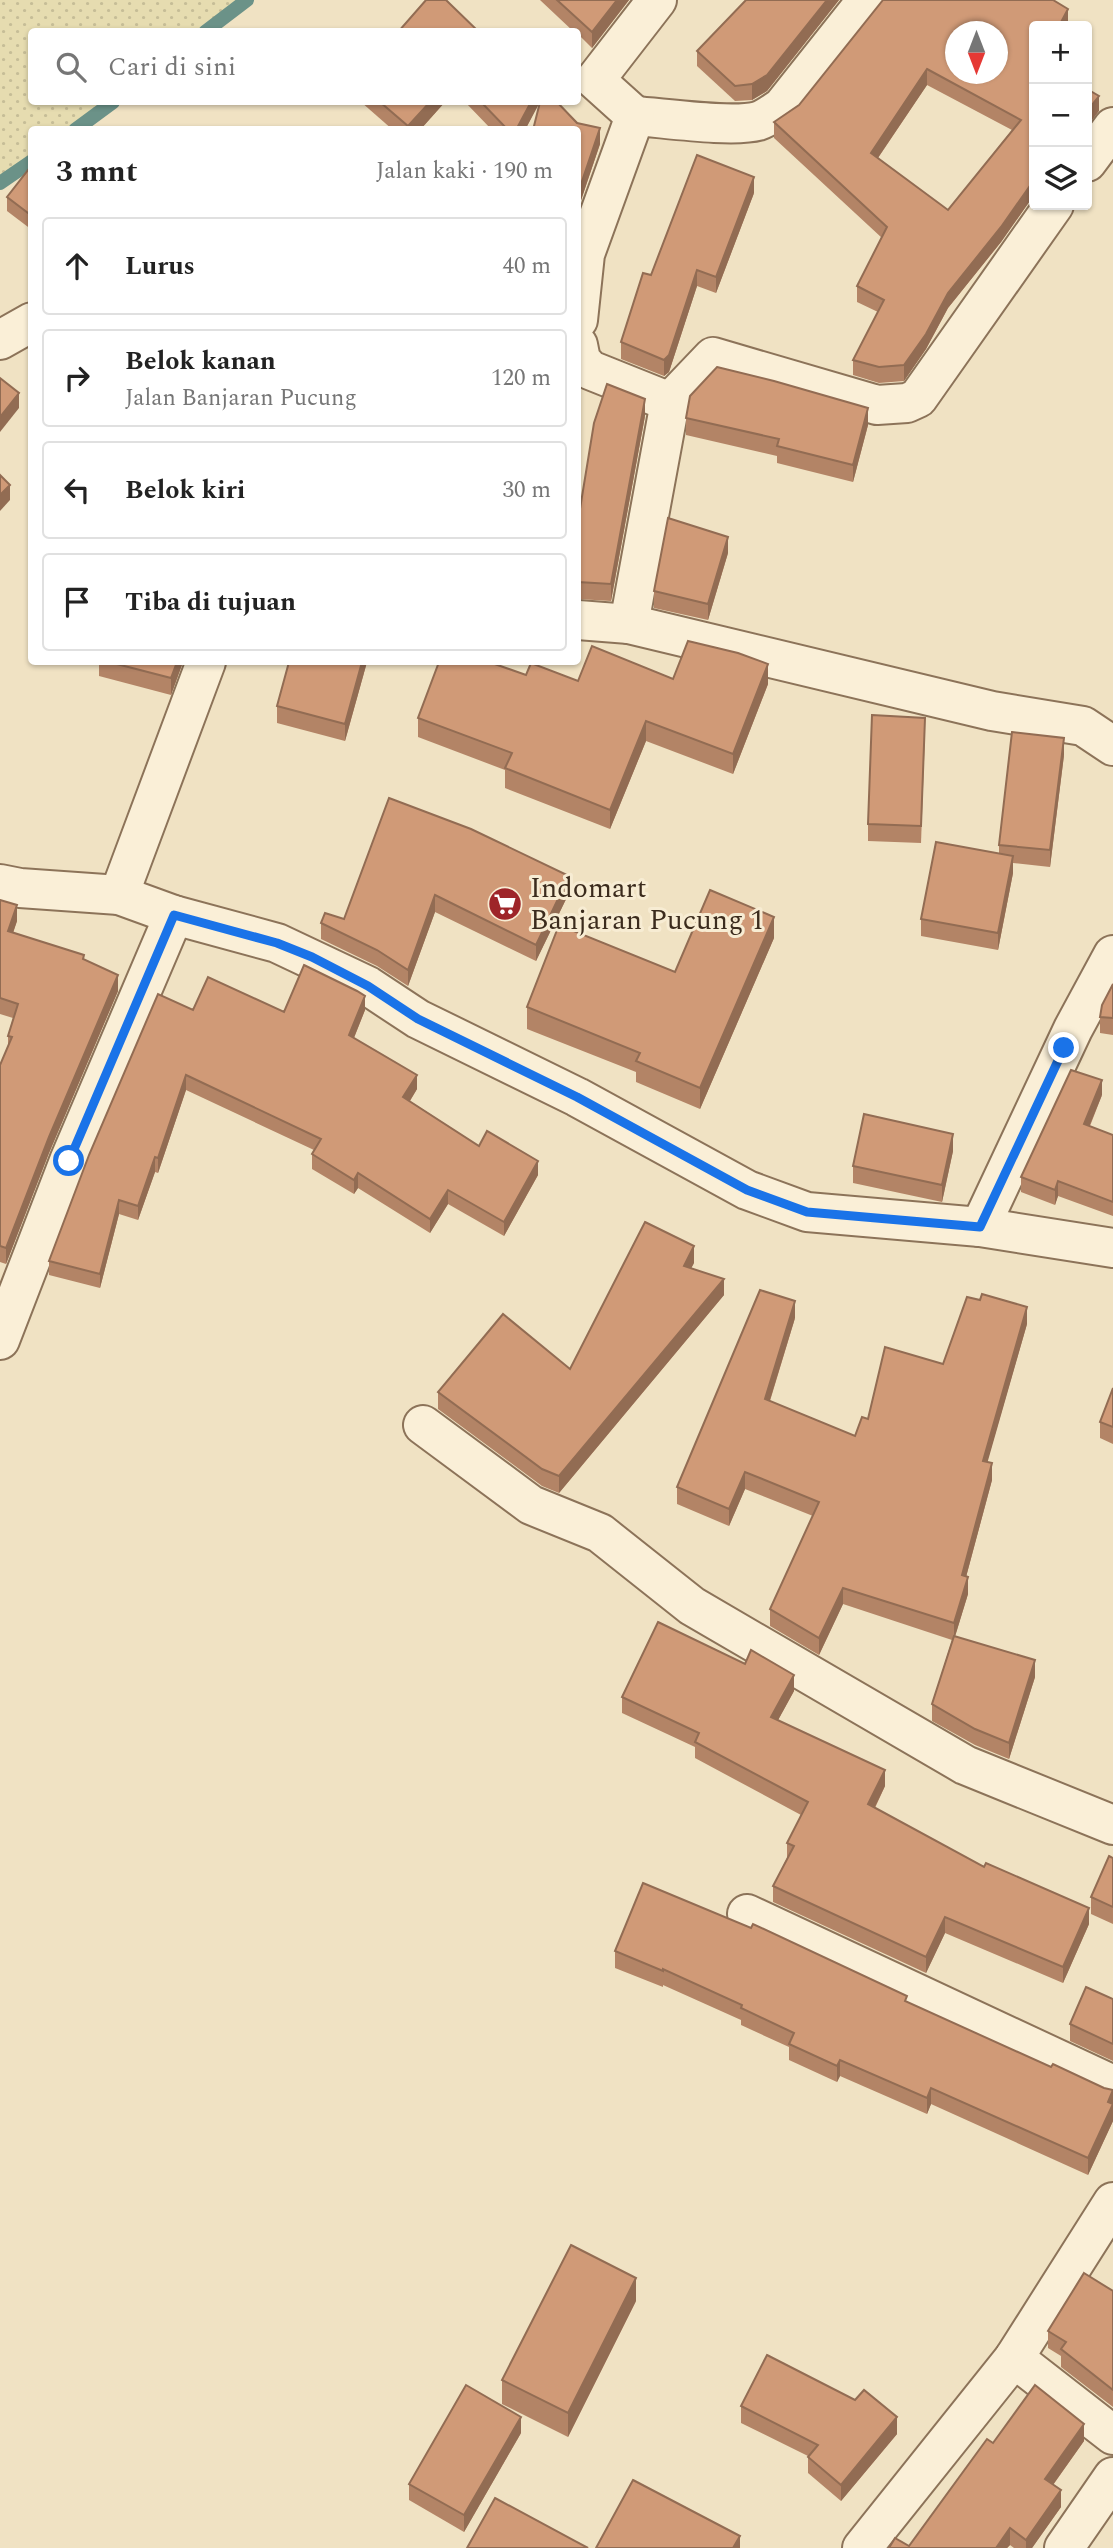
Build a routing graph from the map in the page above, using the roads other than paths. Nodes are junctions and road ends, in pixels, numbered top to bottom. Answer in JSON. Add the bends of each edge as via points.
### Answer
{"nodes":[{"id":1,"x":656,"y":0,"type":"edge"},
{"id":2,"x":867,"y":0,"type":"edge"},
{"id":3,"x":635,"y":116,"type":"junction"},
{"id":4,"x":1113,"y":127,"type":"edge"},
{"id":5,"x":1092,"y":155,"type":"edge"},
{"id":6,"x":1050,"y":210,"type":"edge"},
{"id":7,"x":581,"y":253,"type":"edge"},
{"id":8,"x":28,"y":324,"type":"edge"},
{"id":9,"x":0,"y":340,"type":"edge"},
{"id":10,"x":581,"y":356,"type":"edge"},
{"id":11,"x":670,"y":402,"type":"junction"},
{"id":12,"x":581,"y":620,"type":"edge"},
{"id":13,"x":629,"y":624,"type":"junction"},
{"id":14,"x":205,"y":665,"type":"edge"},
{"id":15,"x":1113,"y":746,"type":"edge"},
{"id":16,"x":0,"y":884,"type":"edge"},
{"id":17,"x":119,"y":895,"type":"junction"},
{"id":18,"x":174,"y":915,"type":"junction"},
{"id":19,"x":1113,"y":955,"type":"edge"},
{"id":20,"x":980,"y":1227,"type":"junction"},
{"id":21,"x":1113,"y":1248,"type":"edge"},
{"id":22,"x":0,"y":1340,"type":"edge"},
{"id":23,"x":423,"y":1425,"type":"dead end"},
{"id":24,"x":1113,"y":1825,"type":"edge"},
{"id":25,"x":747,"y":1914,"type":"dead end"},
{"id":26,"x":1113,"y":2085,"type":"edge"},
{"id":27,"x":1113,"y":2202,"type":"edge"},
{"id":28,"x":1014,"y":2358,"type":"junction"},
{"id":29,"x":1113,"y":2435,"type":"edge"},
{"id":30,"x":1113,"y":2477,"type":"edge"},
{"id":31,"x":862,"y":2548,"type":"edge"},
{"id":32,"x":1064,"y":2548,"type":"edge"}],
"edges":[{"from":1,"to":3,"type":"street","via":[[595,80]]},
{"from":2,"to":3,"type":"street","via":[[782,107],[769,116],[732,122]]},
{"from":3,"to":7,"type":"street"},
{"from":4,"to":5,"type":"street"},
{"from":6,"to":11,"type":"street","via":[[918,398],[877,405],[713,357]]},
{"from":8,"to":9,"type":"street"},
{"from":10,"to":11,"type":"street","via":[[590,370]]},
{"from":11,"to":13,"type":"street"},
{"from":12,"to":13,"type":"street"},
{"from":13,"to":15,"type":"street","via":[[992,710],[1083,726]]},
{"from":14,"to":17,"type":"street"},
{"from":16,"to":17,"type":"street"},
{"from":17,"to":18,"type":"street"},
{"from":18,"to":20,"type":"street","via":[[312,957],[418,1019],[577,1097],[747,1190],[807,1212]]},
{"from":18,"to":22,"type":"street","via":[[69,1161]]},
{"from":19,"to":20,"type":"street"},
{"from":20,"to":21,"type":"street"},
{"from":23,"to":24,"type":"street","via":[[531,1505],[600,1533],[692,1606],[965,1765]]},
{"from":25,"to":26,"type":"street"},
{"from":27,"to":28,"type":"street"},
{"from":28,"to":29,"type":"street"},
{"from":28,"to":31,"type":"street"},
{"from":30,"to":32,"type":"street"}]}
